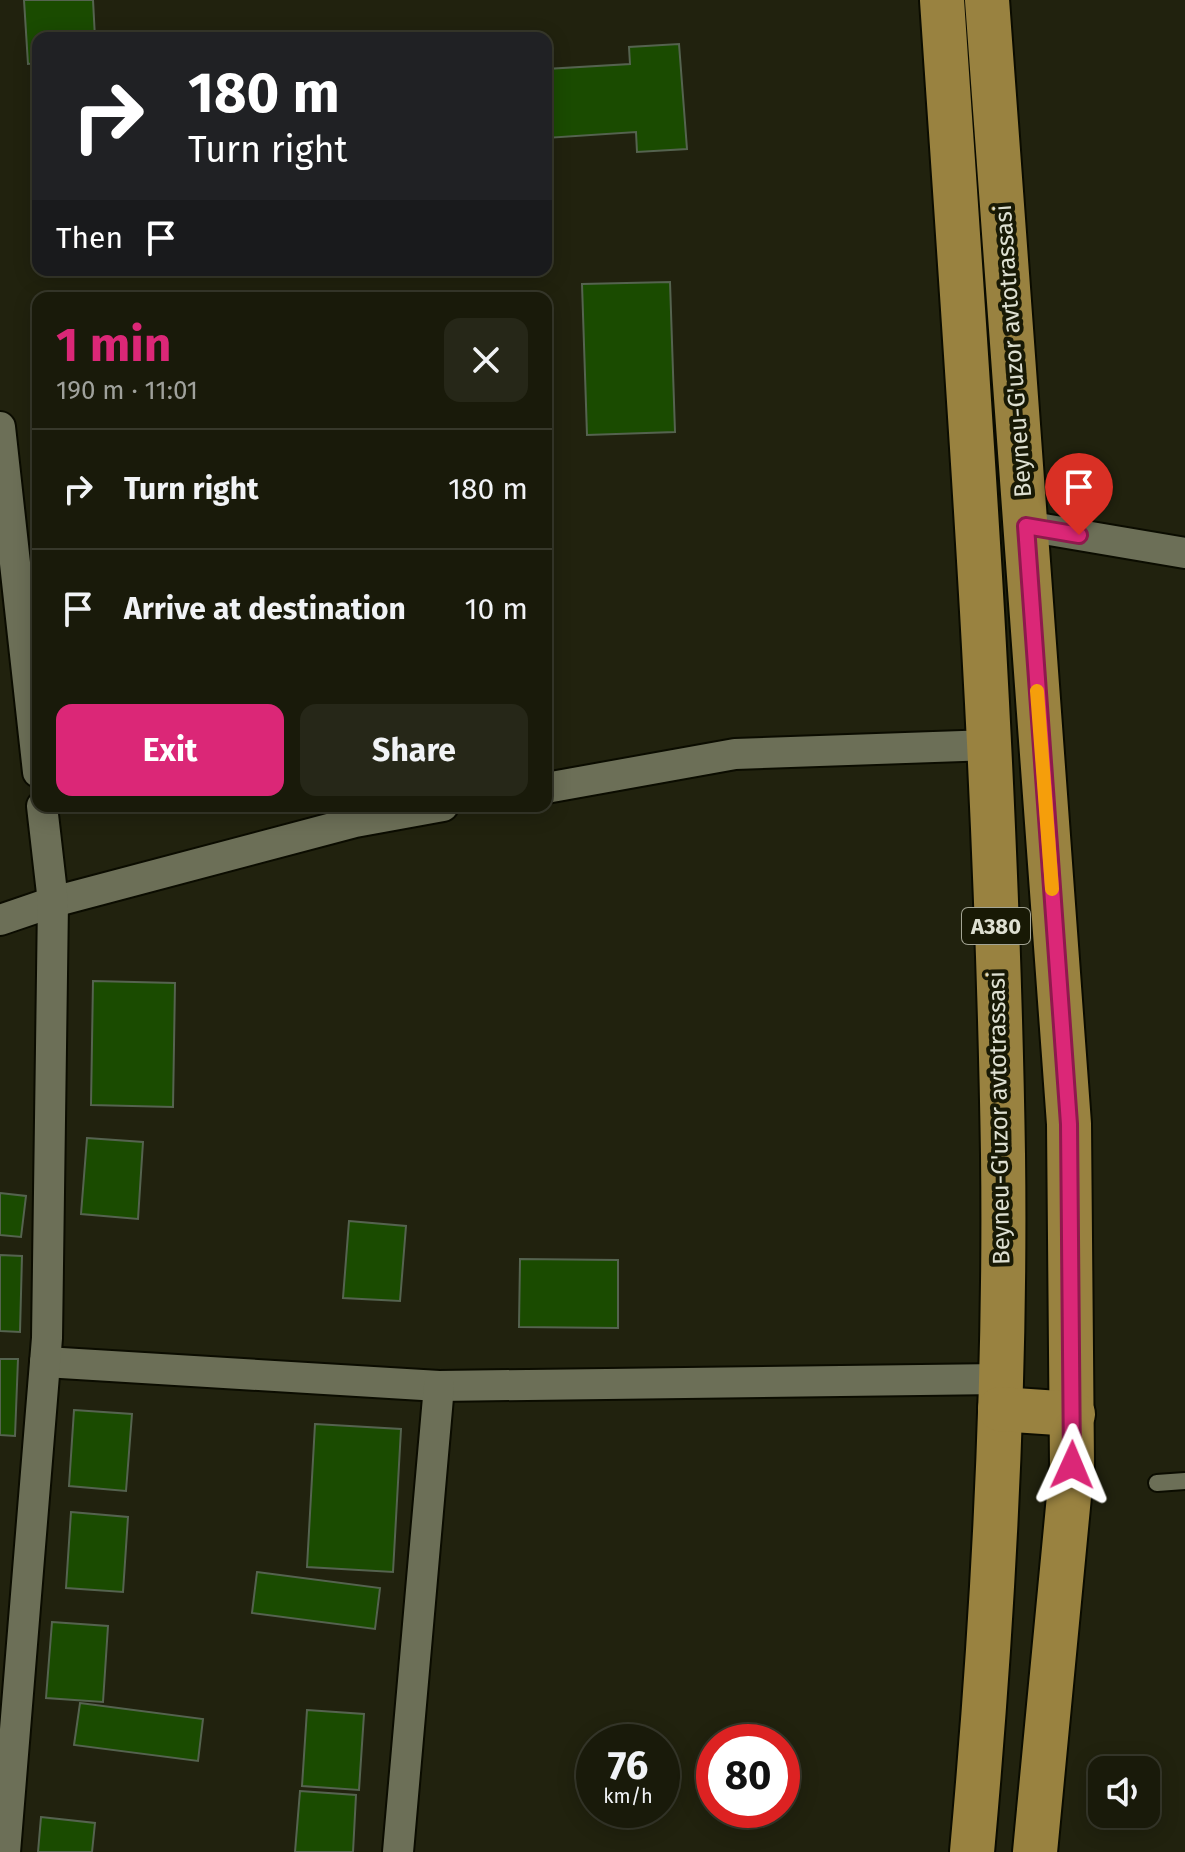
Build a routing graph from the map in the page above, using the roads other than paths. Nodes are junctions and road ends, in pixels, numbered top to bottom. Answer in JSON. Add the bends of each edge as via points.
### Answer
{"nodes":[{"id":1,"x":942,"y":0,"type":"edge"},
{"id":2,"x":987,"y":0,"type":"edge"},
{"id":3,"x":0,"y":427,"type":"edge"},
{"id":4,"x":2,"y":468,"type":"edge"},
{"id":5,"x":1026,"y":526,"type":"junction"},
{"id":6,"x":1185,"y":553,"type":"edge"},
{"id":7,"x":32,"y":721,"type":"edge"},
{"id":8,"x":991,"y":745,"type":"junction"},
{"id":9,"x":552,"y":787,"type":"edge"},
{"id":10,"x":43,"y":812,"type":"edge"},
{"id":11,"x":410,"y":812,"type":"edge"},
{"id":12,"x":53,"y":902,"type":"junction"},
{"id":13,"x":0,"y":920,"type":"edge"},
{"id":14,"x":45,"y":1362,"type":"junction"},
{"id":15,"x":439,"y":1386,"type":"junction"},
{"id":16,"x":1000,"y":1394,"type":"junction"},
{"id":17,"x":1073,"y":1414,"type":"junction"},
{"id":18,"x":1185,"y":1481,"type":"edge"},
{"id":19,"x":1157,"y":1483,"type":"dead end"},
{"id":20,"x":5,"y":1852,"type":"edge"},
{"id":21,"x":398,"y":1852,"type":"edge"},
{"id":22,"x":972,"y":1852,"type":"edge"},
{"id":23,"x":1035,"y":1852,"type":"edge"}],
"edges":[{"from":1,"to":8,"type":"highway","name":"Beyneu-G'uzor avtotrassasi","number":"A380"},
{"from":2,"to":5,"type":"highway","name":"Beyneu-G'uzor avtotrassasi","number":"A380"},
{"from":3,"to":4,"type":"street"},
{"from":4,"to":7,"type":"street"},
{"from":5,"to":6,"type":"street"},
{"from":5,"to":17,"type":"highway","name":"Beyneu-G'uzor avtotrassasi","number":"A380","via":[[1069,1124]]},
{"from":8,"to":9,"type":"street","via":[[735,754]]},
{"from":8,"to":16,"type":"highway","name":"Beyneu-G'uzor avtotrassasi","number":"A380","via":[[1003,1158]]},
{"from":10,"to":12,"type":"street"},
{"from":11,"to":12,"type":"street"},
{"from":12,"to":13,"type":"street"},
{"from":12,"to":14,"type":"street"},
{"from":14,"to":15,"type":"street"},
{"from":14,"to":20,"type":"street"},
{"from":15,"to":16,"type":"street"},
{"from":15,"to":21,"type":"street"},
{"from":16,"to":17,"type":"highway"},
{"from":16,"to":22,"type":"highway","name":"Beyneu-G'uzor avtotrassasi","number":"A380"},
{"from":17,"to":23,"type":"highway","name":"Beyneu-G'uzor avtotrassasi","number":"A380"},
{"from":18,"to":19,"type":"lane"}]}
